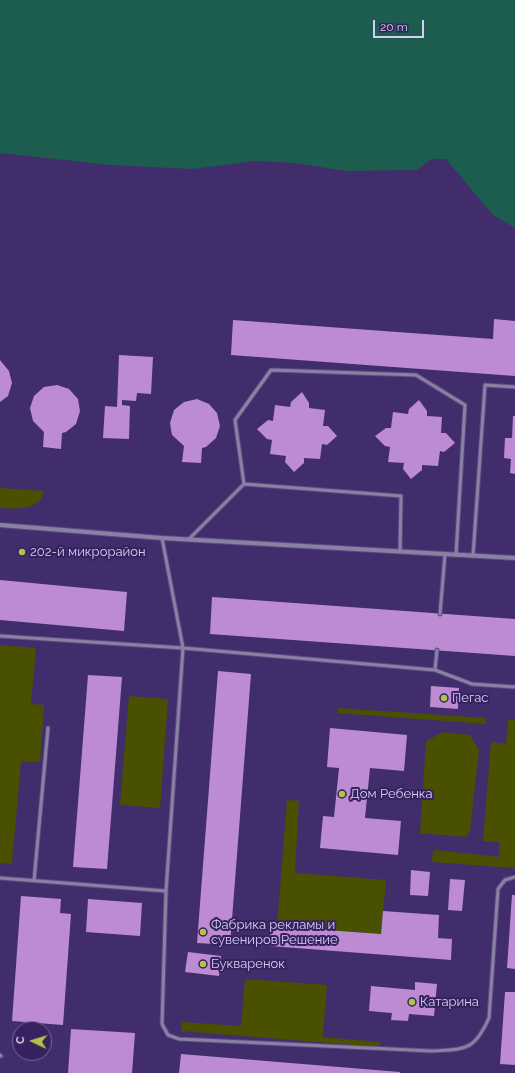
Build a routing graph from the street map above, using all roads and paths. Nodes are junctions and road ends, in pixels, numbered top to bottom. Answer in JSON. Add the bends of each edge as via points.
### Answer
{"nodes":[{"id":1,"x":515,"y":387,"type":"edge"},
{"id":2,"x":244,"y":484,"type":"junction"},
{"id":3,"x":0,"y":525,"type":"edge"},
{"id":4,"x":162,"y":538,"type":"junction"},
{"id":5,"x":189,"y":539,"type":"junction"},
{"id":6,"x":400,"y":552,"type":"junction"},
{"id":7,"x":445,"y":554,"type":"junction"},
{"id":8,"x":456,"y":555,"type":"junction"},
{"id":9,"x":473,"y":556,"type":"junction"},
{"id":10,"x":515,"y":558,"type":"edge"},
{"id":11,"x":440,"y":614,"type":"dead end"},
{"id":12,"x":0,"y":636,"type":"edge"},
{"id":13,"x":183,"y":648,"type":"junction"},
{"id":14,"x":437,"y":650,"type":"dead end"},
{"id":15,"x":435,"y":670,"type":"junction"},
{"id":16,"x":515,"y":687,"type":"edge"},
{"id":17,"x":48,"y":728,"type":"dead end"},
{"id":18,"x":515,"y":877,"type":"edge"},
{"id":19,"x":0,"y":878,"type":"edge"},
{"id":20,"x":34,"y":881,"type":"junction"},
{"id":21,"x":166,"y":891,"type":"junction"}],
"edges":[{"from":1,"to":9,"type":"lane","via":[[485,385]]},
{"from":2,"to":5,"type":"lane"},
{"from":2,"to":6,"type":"lane","via":[[402,496]]},
{"from":2,"to":8,"type":"lane","via":[[235,420],[271,370],[416,375],[465,405]]},
{"from":3,"to":4,"type":"street"},
{"from":4,"to":5,"type":"street"},
{"from":4,"to":13,"type":"lane"},
{"from":5,"to":6,"type":"street"},
{"from":6,"to":7,"type":"street"},
{"from":7,"to":8,"type":"street"},
{"from":7,"to":11,"type":"lane"},
{"from":8,"to":9,"type":"street"},
{"from":9,"to":10,"type":"street"},
{"from":12,"to":13,"type":"lane"},
{"from":13,"to":15,"type":"lane"},
{"from":13,"to":21,"type":"lane"},
{"from":14,"to":15,"type":"lane"},
{"from":15,"to":16,"type":"lane","via":[[472,684]]},
{"from":17,"to":20,"type":"lane"},
{"from":18,"to":21,"type":"lane","via":[[506,880],[498,890],[489,1018],[480,1037],[463,1049],[432,1051],[179,1039],[168,1035],[162,1024]]},
{"from":19,"to":20,"type":"lane"},
{"from":20,"to":21,"type":"lane"}]}
